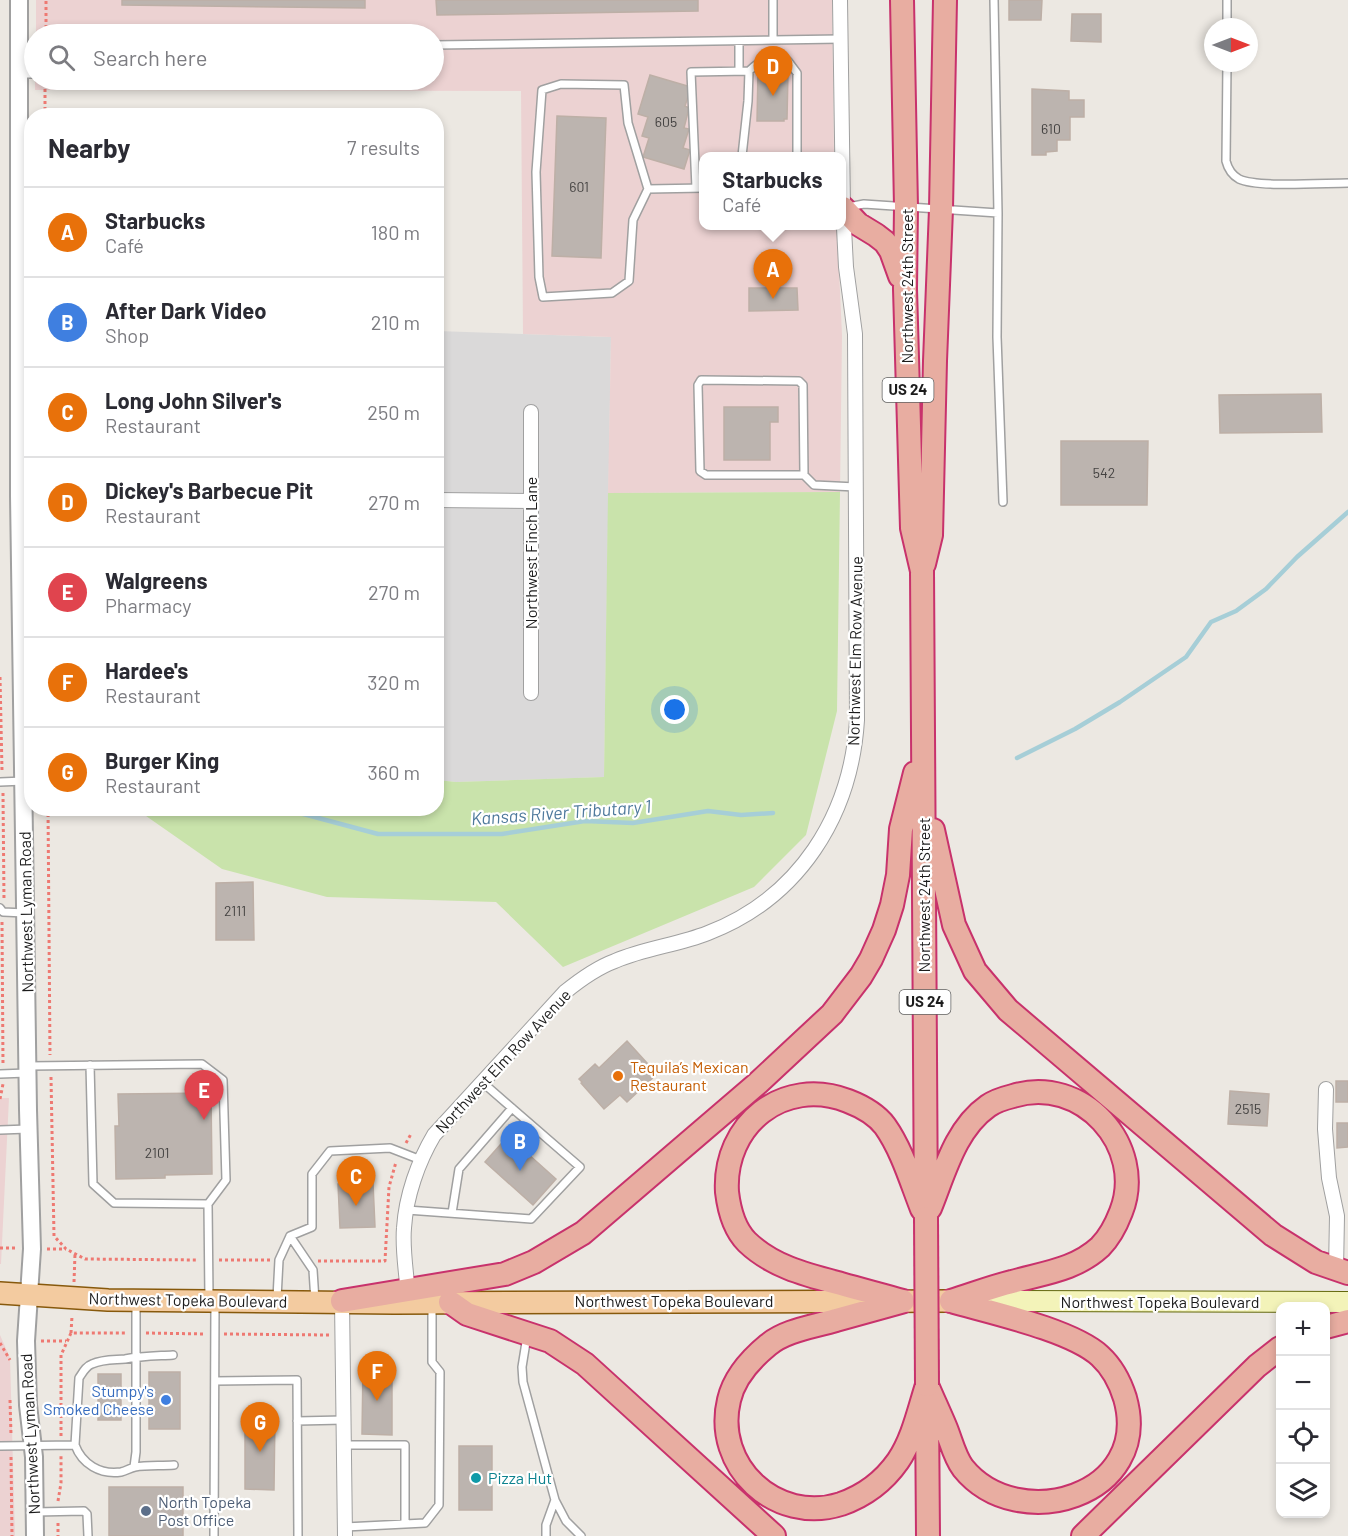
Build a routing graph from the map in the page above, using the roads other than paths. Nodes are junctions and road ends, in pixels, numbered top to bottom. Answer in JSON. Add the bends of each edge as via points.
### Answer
{"nodes":[{"id":1,"x":19,"y":0,"type":"edge"},
{"id":2,"x":773,"y":0,"type":"edge"},
{"id":3,"x":840,"y":0,"type":"edge"},
{"id":4,"x":902,"y":0,"type":"edge"},
{"id":5,"x":945,"y":0,"type":"edge"},
{"id":6,"x":994,"y":0,"type":"edge"},
{"id":7,"x":1227,"y":0,"type":"edge"},
{"id":8,"x":1227,"y":18,"type":"edge"},
{"id":9,"x":841,"y":39,"type":"junction"},
{"id":10,"x":739,"y":40,"type":"junction"},
{"id":11,"x":773,"y":40,"type":"junction"},
{"id":12,"x":444,"y":45,"type":"edge"},
{"id":13,"x":24,"y":46,"type":"edge"},
{"id":14,"x":739,"y":71,"type":"junction"},
{"id":15,"x":749,"y":71,"type":"junction"},
{"id":16,"x":1227,"y":72,"type":"edge"},
{"id":17,"x":27,"y":90,"type":"edge"},
{"id":18,"x":27,"y":108,"type":"edge"},
{"id":19,"x":742,"y":152,"type":"edge"},
{"id":20,"x":797,"y":152,"type":"edge"},
{"id":21,"x":842,"y":152,"type":"edge"},
{"id":22,"x":699,"y":174,"type":"edge"},
{"id":23,"x":1348,"y":183,"type":"edge"},
{"id":24,"x":699,"y":188,"type":"edge"},
{"id":25,"x":648,"y":189,"type":"junction"},
{"id":26,"x":846,"y":207,"type":"edge"},
{"id":27,"x":906,"y":207,"type":"junction"},
{"id":28,"x":941,"y":209,"type":"junction"},
{"id":29,"x":846,"y":211,"type":"edge"},
{"id":30,"x":998,"y":213,"type":"junction"},
{"id":31,"x":844,"y":230,"type":"edge"},
{"id":32,"x":905,"y":289,"type":"junction"},
{"id":33,"x":531,"y":412,"type":"dead end"},
{"id":34,"x":804,"y":475,"type":"junction"},
{"id":35,"x":856,"y":487,"type":"junction"},
{"id":36,"x":444,"y":500,"type":"edge"},
{"id":37,"x":531,"y":501,"type":"junction"},
{"id":38,"x":1003,"y":502,"type":"dead end"},
{"id":39,"x":922,"y":571,"type":"junction"},
{"id":40,"x":531,"y":693,"type":"dead end"},
{"id":41,"x":923,"y":742,"type":"junction"},
{"id":42,"x":24,"y":781,"type":"edge"},
{"id":43,"x":1,"y":782,"type":"edge"},
{"id":44,"x":923,"y":785,"type":"junction"},
{"id":45,"x":25,"y":816,"type":"edge"},
{"id":46,"x":1,"y":910,"type":"edge"},
{"id":47,"x":26,"y":913,"type":"junction"},
{"id":48,"x":90,"y":1065,"type":"junction"},
{"id":49,"x":27,"y":1070,"type":"junction"},
{"id":50,"x":1,"y":1074,"type":"edge"},
{"id":51,"x":482,"y":1082,"type":"junction"},
{"id":52,"x":1326,"y":1089,"type":"dead end"},
{"id":53,"x":512,"y":1108,"type":"junction"},
{"id":54,"x":28,"y":1129,"type":"junction"},
{"id":55,"x":0,"y":1130,"type":"edge"},
{"id":56,"x":421,"y":1160,"type":"junction"},
{"id":57,"x":208,"y":1204,"type":"junction"},
{"id":58,"x":407,"y":1210,"type":"junction"},
{"id":59,"x":452,"y":1213,"type":"junction"},
{"id":60,"x":926,"y":1218,"type":"junction"},
{"id":61,"x":290,"y":1236,"type":"junction"},
{"id":62,"x":1342,"y":1272,"type":"edge"},
{"id":63,"x":0,"y":1293,"type":"edge"},
{"id":64,"x":29,"y":1295,"type":"junction"},
{"id":65,"x":408,"y":1296,"type":"junction"},
{"id":66,"x":136,"y":1300,"type":"junction"},
{"id":67,"x":212,"y":1301,"type":"junction"},
{"id":68,"x":342,"y":1301,"type":"junction"},
{"id":69,"x":903,"y":1301,"type":"junction"},
{"id":70,"x":951,"y":1301,"type":"junction"},
{"id":71,"x":277,"y":1302,"type":"junction"},
{"id":72,"x":315,"y":1302,"type":"junction"},
{"id":73,"x":441,"y":1302,"type":"junction"},
{"id":74,"x":1348,"y":1302,"type":"edge"},
{"id":75,"x":1348,"y":1320,"type":"edge"},
{"id":76,"x":1330,"y":1326,"type":"edge"},
{"id":77,"x":527,"y":1332,"type":"junction"},
{"id":78,"x":1276,"y":1352,"type":"edge"},
{"id":79,"x":174,"y":1355,"type":"dead end"},
{"id":80,"x":136,"y":1356,"type":"junction"},
{"id":81,"x":215,"y":1381,"type":"junction"},
{"id":82,"x":927,"y":1385,"type":"junction"},
{"id":83,"x":297,"y":1420,"type":"junction"},
{"id":84,"x":344,"y":1420,"type":"junction"},
{"id":85,"x":33,"y":1445,"type":"junction"},
{"id":86,"x":75,"y":1445,"type":"junction"},
{"id":87,"x":344,"y":1445,"type":"junction"},
{"id":88,"x":0,"y":1446,"type":"edge"},
{"id":89,"x":174,"y":1466,"type":"dead end"},
{"id":90,"x":134,"y":1467,"type":"junction"},
{"id":91,"x":555,"y":1500,"type":"junction"},
{"id":92,"x":35,"y":1512,"type":"junction"},
{"id":93,"x":405,"y":1524,"type":"junction"},
{"id":94,"x":345,"y":1532,"type":"edge"},
{"id":95,"x":35,"y":1536,"type":"edge"},
{"id":96,"x":88,"y":1536,"type":"edge"},
{"id":97,"x":214,"y":1536,"type":"edge"},
{"id":98,"x":298,"y":1536,"type":"edge"},
{"id":99,"x":546,"y":1536,"type":"edge"},
{"id":100,"x":581,"y":1536,"type":"edge"},
{"id":101,"x":774,"y":1536,"type":"edge"},
{"id":102,"x":928,"y":1536,"type":"edge"},
{"id":103,"x":1083,"y":1536,"type":"edge"}],
"edges":[{"from":1,"to":13,"type":"street","name":"Northwest Lyman Road"},
{"from":2,"to":11,"type":"lane"},
{"from":3,"to":9,"type":"street","name":"Northwest Elm Row Avenue"},
{"from":4,"to":27,"type":"highway","name":"Northwest 24th Street","number":"US 24"},
{"from":5,"to":28,"type":"highway","name":"Northwest 24th Street","number":"US 24"},
{"from":6,"to":30,"type":"lane"},
{"from":7,"to":8,"type":"lane"},
{"from":9,"to":11,"type":"lane"},
{"from":9,"to":21,"type":"street","name":"Northwest Elm Row Avenue"},
{"from":10,"to":11,"type":"lane"},
{"from":10,"to":12,"type":"lane"},
{"from":10,"to":14,"type":"lane"},
{"from":14,"to":15,"type":"lane"},
{"from":14,"to":22,"type":"lane","via":[[692,72]]},
{"from":15,"to":19,"type":"lane"},
{"from":15,"to":20,"type":"lane","via":[[760,60],[767,59],[788,61],[797,73]]},
{"from":16,"to":23,"type":"lane","via":[[1226,161],[1233,175],[1253,183]]},
{"from":17,"to":18,"type":"street","name":"Northwest Lyman Road"},
{"from":24,"to":25,"type":"lane"},
{"from":25,"to":25,"type":"lane","via":[[633,220],[629,281],[612,293],[543,297],[536,172],[542,90],[561,84],[624,85],[628,123]]},
{"from":26,"to":27,"type":"lane","via":[[864,204]]},
{"from":27,"to":28,"type":"lane"},
{"from":27,"to":32,"type":"highway","name":"Northwest 24th Street","number":"US 24"},
{"from":28,"to":30,"type":"lane"},
{"from":28,"to":39,"type":"highway","name":"Northwest 24th Street","number":"US 24","via":[[931,535]]},
{"from":29,"to":32,"type":"highway","via":[[885,242]]},
{"from":30,"to":38,"type":"lane","via":[[997,337]]},
{"from":31,"to":35,"type":"street","name":"Northwest Elm Row Avenue","via":[[855,334]]},
{"from":32,"to":39,"type":"highway","name":"Northwest 24th Street","number":"US 24","via":[[912,528]]},
{"from":33,"to":37,"type":"street","name":"Northwest Finch Lane"},
{"from":34,"to":34,"type":"lane","via":[[706,475],[700,471],[701,380],[800,381]]},
{"from":34,"to":35,"type":"lane","via":[[813,485]]},
{"from":35,"to":51,"type":"street","name":"Northwest Elm Row Avenue","via":[[856,740],[842,798],[819,844],[786,883],[734,921],[699,936],[616,960],[577,982]]},
{"from":36,"to":37,"type":"street"},
{"from":37,"to":40,"type":"street","name":"Northwest Finch Lane"},
{"from":39,"to":41,"type":"highway","name":"Northwest 24th Street","number":"US 24"},
{"from":41,"to":44,"type":"highway","name":"Northwest 24th Street","number":"US 24"},
{"from":41,"to":65,"type":"highway","via":[[901,829],[890,914],[861,976],[832,1014],[758,1083],[567,1244],[505,1274]]},
{"from":42,"to":43,"type":"lane"},
{"from":44,"to":60,"type":"highway","name":"Northwest 24th Street","number":"US 24"},
{"from":44,"to":62,"type":"highway","via":[[954,925],[975,971],[991,992],[1273,1235],[1316,1262]]},
{"from":45,"to":47,"type":"street","name":"Northwest Lyman Road"},
{"from":46,"to":47,"type":"lane"},
{"from":47,"to":49,"type":"street","name":"Northwest Lyman Road"},
{"from":48,"to":49,"type":"lane"},
{"from":48,"to":57,"type":"lane","via":[[93,1184],[114,1203]]},
{"from":48,"to":57,"type":"lane","via":[[202,1064],[223,1080],[226,1180]]},
{"from":49,"to":50,"type":"lane"},
{"from":49,"to":54,"type":"street","name":"Northwest Lyman Road"},
{"from":51,"to":53,"type":"lane"},
{"from":51,"to":56,"type":"street","name":"Northwest Elm Row Avenue","via":[[434,1135]]},
{"from":52,"to":62,"type":"street","via":[[1329,1178]]},
{"from":53,"to":59,"type":"lane","via":[[459,1169]]},
{"from":53,"to":59,"type":"lane","via":[[580,1167],[531,1219]]},
{"from":54,"to":55,"type":"lane"},
{"from":54,"to":64,"type":"street","name":"Northwest Lyman Road","via":[[32,1249]]},
{"from":56,"to":58,"type":"street","name":"Northwest Elm Row Avenue"},
{"from":56,"to":61,"type":"lane","via":[[390,1148],[330,1151],[312,1174],[312,1227]]},
{"from":57,"to":67,"type":"lane"},
{"from":58,"to":59,"type":"lane"},
{"from":58,"to":65,"type":"street","name":"Northwest Elm Row Avenue","via":[[404,1229]]},
{"from":60,"to":69,"type":"highway","via":[[884,1124],[865,1108],[838,1097],[802,1096],[760,1111],[740,1135],[729,1163],[728,1202],[746,1241],[787,1269]]},
{"from":60,"to":70,"type":"highway","via":[[963,1134],[988,1106],[1003,1099],[1038,1092],[1066,1097],[1093,1112],[1120,1145],[1126,1164],[1125,1202],[1111,1233],[1100,1246],[1070,1267]]},
{"from":60,"to":82,"type":"highway","number":"US 24","bridge":true},
{"from":61,"to":71,"type":"lane","via":[[279,1260]]},
{"from":61,"to":72,"type":"lane","via":[[313,1270]]},
{"from":63,"to":64,"type":"main road","name":"Northwest Topeka Boulevard"},
{"from":64,"to":66,"type":"main road","name":"Northwest Topeka Boulevard"},
{"from":64,"to":85,"type":"street","name":"Northwest Lyman Road","via":[[26,1341]]},
{"from":65,"to":68,"type":"highway"},
{"from":65,"to":73,"type":"main road","name":"Northwest Topeka Boulevard"},
{"from":66,"to":67,"type":"main road","name":"Northwest Topeka Boulevard"},
{"from":66,"to":80,"type":"lane"},
{"from":67,"to":71,"type":"main road","name":"Northwest Topeka Boulevard"},
{"from":67,"to":81,"type":"lane"},
{"from":68,"to":72,"type":"main road","name":"Northwest Topeka Boulevard"},
{"from":68,"to":84,"type":"street"},
{"from":69,"to":70,"type":"main road","name":"Northwest Topeka Boulevard"},
{"from":69,"to":73,"type":"main road","name":"Northwest Topeka Boulevard"},
{"from":69,"to":82,"type":"highway","via":[[796,1330],[769,1344],[746,1366],[732,1390],[727,1411],[729,1442],[748,1479],[763,1492],[791,1506],[812,1510],[830,1507],[870,1490],[899,1460],[909,1442]]},
{"from":70,"to":74,"type":"main road","name":"Northwest Topeka Boulevard"},
{"from":70,"to":82,"type":"highway","via":[[1068,1337],[1099,1355],[1113,1370],[1129,1411],[1128,1432],[1118,1465],[1105,1482],[1079,1501],[1038,1511],[1012,1507],[992,1498],[962,1468]]},
{"from":71,"to":72,"type":"main road","name":"Northwest Topeka Boulevard"},
{"from":73,"to":77,"type":"highway"},
{"from":73,"to":93,"type":"lane","via":[[432,1362],[440,1372],[439,1505],[425,1522]]},
{"from":75,"to":76,"type":"highway"},
{"from":77,"to":91,"type":"lane","via":[[524,1382]]},
{"from":77,"to":101,"type":"highway","via":[[550,1341],[590,1368]]},
{"from":78,"to":103,"type":"highway"},
{"from":79,"to":80,"type":"lane"},
{"from":80,"to":86,"type":"lane","via":[[90,1364],[84,1369],[79,1378]]},
{"from":80,"to":90,"type":"lane"},
{"from":81,"to":83,"type":"lane","via":[[297,1380]]},
{"from":81,"to":97,"type":"lane"},
{"from":82,"to":102,"type":"highway","number":"US 24"},
{"from":83,"to":84,"type":"lane"},
{"from":83,"to":98,"type":"lane"},
{"from":84,"to":87,"type":"street"},
{"from":85,"to":86,"type":"lane"},
{"from":85,"to":88,"type":"lane"},
{"from":85,"to":92,"type":"street","name":"Northwest Lyman Road"},
{"from":86,"to":90,"type":"lane","via":[[90,1467],[111,1472]]},
{"from":87,"to":93,"type":"lane","via":[[405,1445]]},
{"from":87,"to":94,"type":"street"},
{"from":89,"to":90,"type":"lane"},
{"from":91,"to":99,"type":"lane"},
{"from":91,"to":100,"type":"lane","via":[[566,1521]]},
{"from":92,"to":95,"type":"street","name":"Northwest Lyman Road"},
{"from":92,"to":96,"type":"lane","via":[[84,1511]]},
{"from":93,"to":94,"type":"lane"}]}
